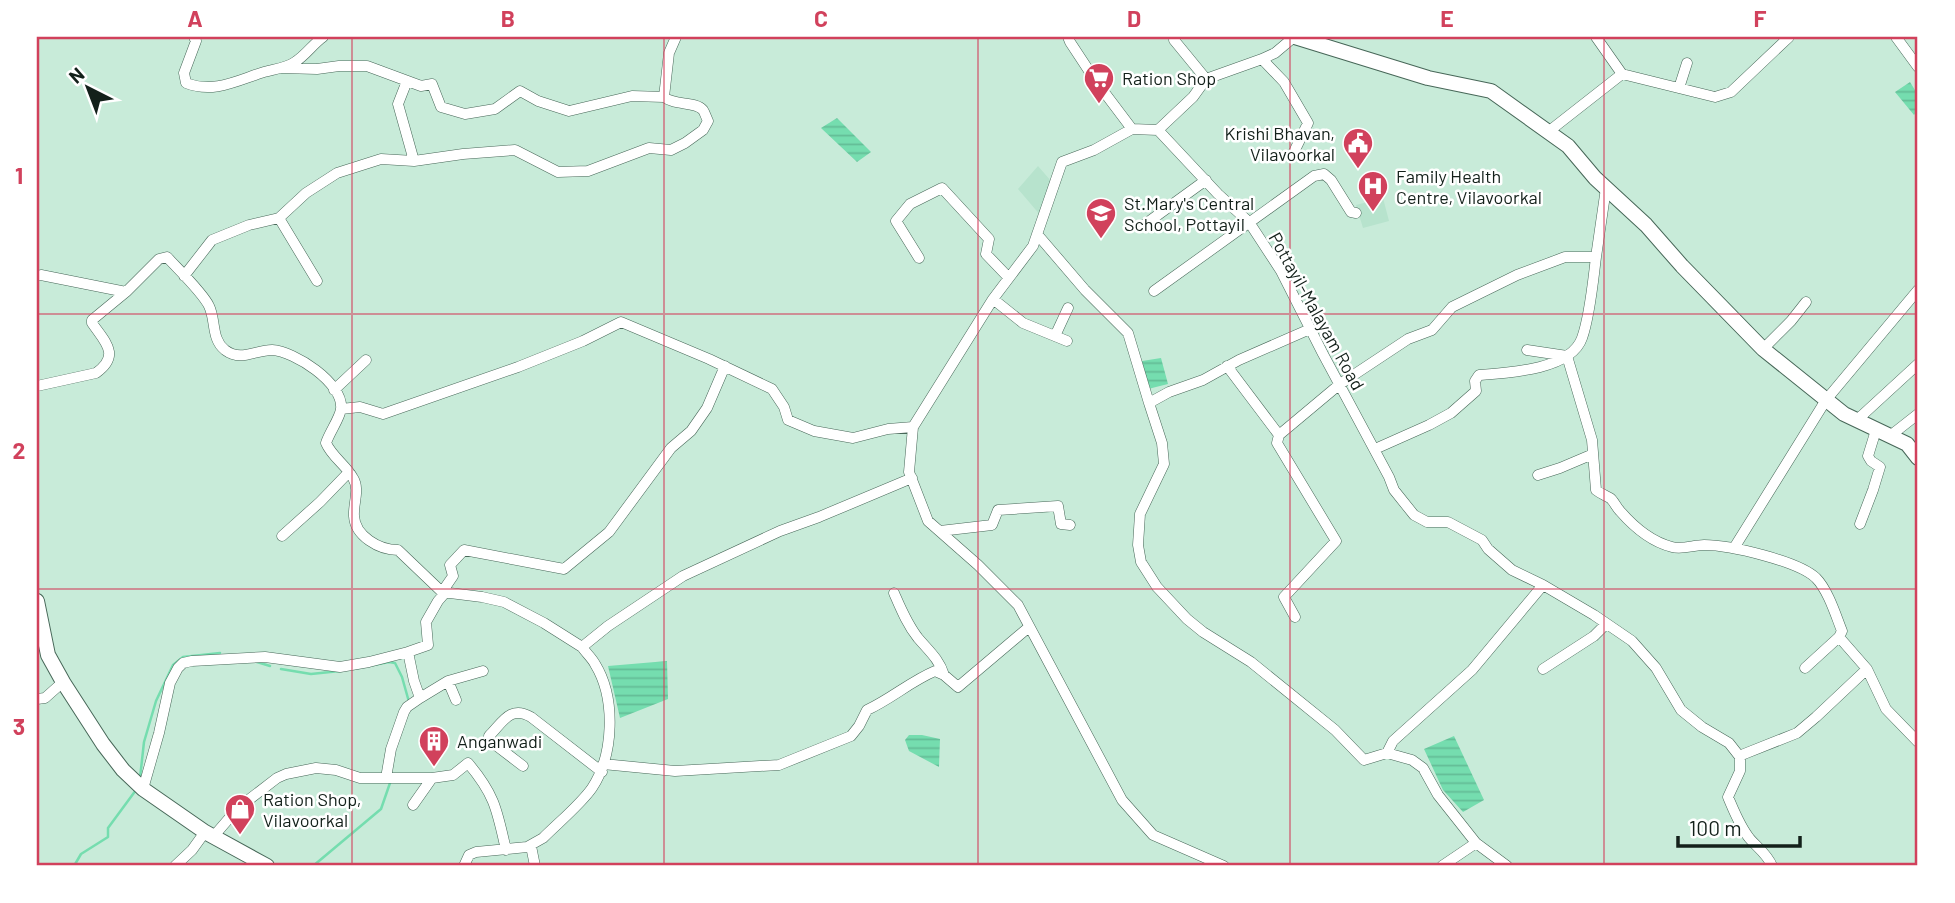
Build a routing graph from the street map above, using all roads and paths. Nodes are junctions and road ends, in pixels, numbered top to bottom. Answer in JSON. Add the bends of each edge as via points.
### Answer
{"nodes":[{"id":1,"x":194,"y":37,"type":"edge"},
{"id":2,"x":323,"y":37,"type":"edge"},
{"id":3,"x":676,"y":37,"type":"edge"},
{"id":4,"x":1068,"y":37,"type":"edge"},
{"id":5,"x":1294,"y":37,"type":"edge"},
{"id":6,"x":1596,"y":37,"type":"edge"},
{"id":7,"x":1788,"y":37,"type":"edge"},
{"id":8,"x":1896,"y":37,"type":"edge"},
{"id":9,"x":1174,"y":40,"type":"dead end"},
{"id":10,"x":1262,"y":60,"type":"junction"},
{"id":11,"x":1687,"y":63,"type":"dead end"},
{"id":12,"x":1918,"y":67,"type":"edge"},
{"id":13,"x":282,"y":68,"type":"junction"},
{"id":14,"x":1622,"y":74,"type":"junction"},
{"id":15,"x":1206,"y":79,"type":"junction"},
{"id":16,"x":407,"y":80,"type":"junction"},
{"id":17,"x":1679,"y":88,"type":"junction"},
{"id":18,"x":664,"y":97,"type":"junction"},
{"id":19,"x":1132,"y":129,"type":"junction"},
{"id":20,"x":1158,"y":130,"type":"junction"},
{"id":21,"x":1548,"y":131,"type":"junction"},
{"id":22,"x":1292,"y":156,"type":"dead end"},
{"id":23,"x":414,"y":161,"type":"junction"},
{"id":24,"x":1206,"y":180,"type":"junction"},
{"id":25,"x":1606,"y":188,"type":"junction"},
{"id":26,"x":1356,"y":213,"type":"dead end"},
{"id":27,"x":279,"y":218,"type":"junction"},
{"id":28,"x":1249,"y":222,"type":"junction"},
{"id":29,"x":1144,"y":225,"type":"dead end"},
{"id":30,"x":1037,"y":234,"type":"junction"},
{"id":31,"x":1596,"y":257,"type":"junction"},
{"id":32,"x":919,"y":258,"type":"dead end"},
{"id":33,"x":38,"y":273,"type":"edge"},
{"id":34,"x":184,"y":276,"type":"junction"},
{"id":35,"x":1009,"y":278,"type":"junction"},
{"id":36,"x":317,"y":281,"type":"dead end"},
{"id":37,"x":1918,"y":290,"type":"edge"},
{"id":38,"x":1154,"y":291,"type":"dead end"},
{"id":39,"x":126,"y":292,"type":"junction"},
{"id":40,"x":993,"y":299,"type":"junction"},
{"id":41,"x":1806,"y":302,"type":"dead end"},
{"id":42,"x":1068,"y":308,"type":"dead end"},
{"id":43,"x":1310,"y":329,"type":"junction"},
{"id":44,"x":1055,"y":336,"type":"junction"},
{"id":45,"x":1067,"y":341,"type":"dead end"},
{"id":46,"x":1763,"y":349,"type":"junction"},
{"id":47,"x":1527,"y":350,"type":"dead end"},
{"id":48,"x":1567,"y":356,"type":"junction"},
{"id":49,"x":366,"y":360,"type":"dead end"},
{"id":50,"x":1918,"y":364,"type":"edge"},
{"id":51,"x":725,"y":366,"type":"junction"},
{"id":52,"x":1227,"y":366,"type":"junction"},
{"id":53,"x":1340,"y":384,"type":"junction"},
{"id":54,"x":37,"y":386,"type":"edge"},
{"id":55,"x":334,"y":390,"type":"junction"},
{"id":56,"x":1826,"y":400,"type":"junction"},
{"id":57,"x":1149,"y":402,"type":"junction"},
{"id":58,"x":341,"y":409,"type":"junction"},
{"id":59,"x":1918,"y":414,"type":"edge"},
{"id":60,"x":1857,"y":420,"type":"junction"},
{"id":61,"x":913,"y":427,"type":"junction"},
{"id":62,"x":1876,"y":429,"type":"junction"},
{"id":63,"x":1279,"y":435,"type":"junction"},
{"id":64,"x":1890,"y":436,"type":"junction"},
{"id":65,"x":1375,"y":449,"type":"junction"},
{"id":66,"x":1593,"y":454,"type":"junction"},
{"id":67,"x":1918,"y":458,"type":"edge"},
{"id":68,"x":349,"y":472,"type":"junction"},
{"id":69,"x":1538,"y":475,"type":"dead end"},
{"id":70,"x":912,"y":478,"type":"junction"},
{"id":71,"x":1860,"y":524,"type":"dead end"},
{"id":72,"x":1070,"y":525,"type":"dead end"},
{"id":73,"x":940,"y":531,"type":"junction"},
{"id":74,"x":282,"y":536,"type":"dead end"},
{"id":75,"x":1734,"y":548,"type":"junction"},
{"id":76,"x":1543,"y":585,"type":"junction"},
{"id":77,"x":444,"y":592,"type":"junction"},
{"id":78,"x":894,"y":593,"type":"dead end"},
{"id":79,"x":37,"y":601,"type":"edge"},
{"id":80,"x":1295,"y":617,"type":"dead end"},
{"id":81,"x":1606,"y":624,"type":"junction"},
{"id":82,"x":1029,"y":627,"type":"junction"},
{"id":83,"x":1839,"y":637,"type":"junction"},
{"id":84,"x":582,"y":647,"type":"junction"},
{"id":85,"x":408,"y":652,"type":"junction"},
{"id":86,"x":1805,"y":668,"type":"dead end"},
{"id":87,"x":1544,"y":669,"type":"dead end"},
{"id":88,"x":1867,"y":669,"type":"junction"},
{"id":89,"x":483,"y":671,"type":"dead end"},
{"id":90,"x":944,"y":675,"type":"junction"},
{"id":91,"x":448,"y":681,"type":"junction"},
{"id":92,"x":63,"y":682,"type":"junction"},
{"id":93,"x":420,"y":698,"type":"junction"},
{"id":94,"x":37,"y":699,"type":"edge"},
{"id":95,"x":456,"y":700,"type":"dead end"},
{"id":96,"x":1918,"y":742,"type":"edge"},
{"id":97,"x":1387,"y":753,"type":"junction"},
{"id":98,"x":1739,"y":755,"type":"junction"},
{"id":99,"x":523,"y":766,"type":"dead end"},
{"id":100,"x":602,"y":768,"type":"junction"},
{"id":101,"x":432,"y":778,"type":"junction"},
{"id":102,"x":389,"y":779,"type":"junction"},
{"id":103,"x":143,"y":789,"type":"junction"},
{"id":104,"x":413,"y":805,"type":"dead end"},
{"id":105,"x":209,"y":835,"type":"junction"},
{"id":106,"x":1476,"y":843,"type":"junction"},
{"id":107,"x":531,"y":846,"type":"junction"},
{"id":108,"x":506,"y":850,"type":"junction"},
{"id":109,"x":175,"y":866,"type":"edge"},
{"id":110,"x":267,"y":866,"type":"edge"},
{"id":111,"x":464,"y":866,"type":"edge"},
{"id":112,"x":536,"y":866,"type":"edge"},
{"id":113,"x":1224,"y":866,"type":"edge"},
{"id":114,"x":1442,"y":866,"type":"edge"},
{"id":115,"x":1507,"y":866,"type":"edge"},
{"id":116,"x":1772,"y":866,"type":"edge"}],
"edges":[{"from":1,"to":13,"type":"street","via":[[184,73],[186,83],[199,88],[230,85]]},
{"from":2,"to":13,"type":"street","via":[[296,62]]},
{"from":3,"to":18,"type":"street","via":[[669,53]]},
{"from":4,"to":19,"type":"street"},
{"from":5,"to":10,"type":"street"},
{"from":5,"to":21,"type":"street","via":[[1428,78],[1491,91]]},
{"from":6,"to":14,"type":"street"},
{"from":7,"to":17,"type":"street","via":[[1731,92],[1715,97]]},
{"from":8,"to":12,"type":"street"},
{"from":9,"to":15,"type":"street"},
{"from":10,"to":15,"type":"street"},
{"from":10,"to":22,"type":"street","via":[[1284,82],[1308,123]]},
{"from":11,"to":17,"type":"street"},
{"from":13,"to":16,"type":"street","via":[[368,66]]},
{"from":14,"to":17,"type":"street"},
{"from":14,"to":21,"type":"street"},
{"from":15,"to":20,"type":"street"},
{"from":16,"to":18,"type":"street","via":[[421,86],[432,84],[442,107],[465,114],[495,109],[520,91],[569,111],[632,96]]},
{"from":16,"to":23,"type":"street","via":[[398,104]]},
{"from":18,"to":23,"type":"street","via":[[702,110],[708,121],[703,130],[671,150],[649,148],[588,171],[558,172],[515,150]]},
{"from":19,"to":20,"type":"street"},
{"from":19,"to":30,"type":"street","via":[[1062,162]]},
{"from":20,"to":24,"type":"street","name":"Pottayil-Malayam Road"},
{"from":21,"to":25,"type":"street"},
{"from":23,"to":27,"type":"street","via":[[381,159],[337,173]]},
{"from":24,"to":28,"type":"street","name":"Pottayil-Malayam Road"},
{"from":24,"to":29,"type":"street"},
{"from":25,"to":31,"type":"street"},
{"from":25,"to":46,"type":"street","via":[[1647,225]]},
{"from":26,"to":28,"type":"street","via":[[1324,174],[1314,176]]},
{"from":27,"to":34,"type":"street","via":[[212,240]]},
{"from":27,"to":36,"type":"street"},
{"from":28,"to":38,"type":"street"},
{"from":28,"to":43,"type":"street","name":"Pottayil-Malayam Road","via":[[1281,271]]},
{"from":30,"to":35,"type":"street"},
{"from":30,"to":57,"type":"street","via":[[1128,333]]},
{"from":31,"to":48,"type":"street","via":[[1582,341]]},
{"from":31,"to":53,"type":"street","via":[[1565,257],[1452,307],[1433,330],[1408,340]]},
{"from":32,"to":35,"type":"street","via":[[896,220],[910,204],[942,188],[989,239],[986,254]]},
{"from":33,"to":39,"type":"street"},
{"from":34,"to":39,"type":"street","via":[[163,257]]},
{"from":34,"to":55,"type":"street","via":[[209,306],[223,349],[242,356],[272,350],[289,355],[318,371]]},
{"from":35,"to":40,"type":"street"},
{"from":37,"to":56,"type":"street"},
{"from":39,"to":54,"type":"street","via":[[92,320],[110,349],[101,370]]},
{"from":40,"to":44,"type":"street","via":[[1023,323]]},
{"from":40,"to":61,"type":"street"},
{"from":41,"to":46,"type":"street"},
{"from":42,"to":44,"type":"street"},
{"from":43,"to":52,"type":"street"},
{"from":43,"to":53,"type":"street","name":"Pottayil-Malayam Road"},
{"from":44,"to":45,"type":"street"},
{"from":46,"to":56,"type":"street"},
{"from":47,"to":48,"type":"street"},
{"from":48,"to":65,"type":"street","via":[[1532,370],[1479,375],[1475,391],[1451,413]]},
{"from":48,"to":66,"type":"street"},
{"from":49,"to":55,"type":"street"},
{"from":50,"to":60,"type":"street"},
{"from":51,"to":58,"type":"street","via":[[621,322],[518,367],[383,414],[360,407]]},
{"from":51,"to":61,"type":"street","via":[[772,389],[788,419],[814,431],[852,438]]},
{"from":51,"to":77,"type":"street","via":[[707,408],[691,431],[671,448],[609,532],[564,569],[464,550],[450,565],[453,576]]},
{"from":52,"to":57,"type":"street"},
{"from":52,"to":63,"type":"street"},
{"from":53,"to":63,"type":"street"},
{"from":53,"to":65,"type":"street","name":"Pottayil-Malayam Road"},
{"from":55,"to":58,"type":"street"},
{"from":56,"to":60,"type":"street"},
{"from":56,"to":75,"type":"street"},
{"from":57,"to":97,"type":"street","via":[[1164,464],[1140,514],[1138,545],[1141,562],[1157,587],[1187,619],[1251,662],[1335,730],[1364,760]]},
{"from":58,"to":68,"type":"street","via":[[326,443]]},
{"from":59,"to":64,"type":"street"},
{"from":60,"to":62,"type":"street"},
{"from":61,"to":70,"type":"street"},
{"from":62,"to":64,"type":"street"},
{"from":62,"to":71,"type":"street","via":[[1868,456],[1880,467]]},
{"from":63,"to":80,"type":"street","via":[[1277,443],[1336,541],[1284,597]]},
{"from":64,"to":67,"type":"street","via":[[1907,444]]},
{"from":65,"to":76,"type":"street","name":"Pottayil-Malayam Road","via":[[1394,490],[1414,515],[1427,522],[1448,522],[1482,540],[1511,570]]},
{"from":66,"to":69,"type":"street"},
{"from":66,"to":75,"type":"street","via":[[1596,490],[1653,540],[1674,548]]},
{"from":68,"to":74,"type":"street"},
{"from":68,"to":77,"type":"street","via":[[356,486],[354,520],[363,535],[374,545],[398,550]]},
{"from":70,"to":73,"type":"street","via":[[928,521]]},
{"from":70,"to":84,"type":"street","via":[[780,530],[683,576]]},
{"from":72,"to":73,"type":"street","via":[[1061,524],[1058,506],[998,510],[992,525]]},
{"from":73,"to":82,"type":"street","via":[[1018,605]]},
{"from":75,"to":83,"type":"street","via":[[1803,569],[1818,580],[1842,631]]},
{"from":76,"to":81,"type":"street","name":"Pottayil-Malayam Road"},
{"from":76,"to":97,"type":"street","via":[[1480,662],[1393,741]]},
{"from":77,"to":84,"type":"street","via":[[504,602]]},
{"from":77,"to":85,"type":"street","via":[[426,622],[428,645]]},
{"from":78,"to":90,"type":"street","via":[[905,619],[939,661]]},
{"from":79,"to":92,"type":"street","via":[[48,655]]},
{"from":81,"to":87,"type":"street"},
{"from":81,"to":98,"type":"street","name":"Pottayil-Malayam Road","via":[[1632,641],[1656,668],[1681,710]]},
{"from":82,"to":90,"type":"street","via":[[958,687]]},
{"from":82,"to":113,"type":"street","via":[[1122,800],[1153,835]]},
{"from":83,"to":86,"type":"street"},
{"from":83,"to":88,"type":"street"},
{"from":84,"to":100,"type":"street","via":[[602,678],[611,715]]},
{"from":85,"to":93,"type":"street"},
{"from":85,"to":103,"type":"street","via":[[340,667],[265,657],[183,663],[170,683]]},
{"from":88,"to":96,"type":"street","via":[[1886,709]]},
{"from":88,"to":98,"type":"street","via":[[1797,733]]},
{"from":89,"to":91,"type":"street"},
{"from":90,"to":100,"type":"street","via":[[935,671],[923,676],[867,710],[851,736],[779,765],[675,771]]},
{"from":91,"to":93,"type":"street"},
{"from":91,"to":95,"type":"street"},
{"from":92,"to":94,"type":"street","via":[[45,698]]},
{"from":92,"to":103,"type":"street","via":[[113,757]]},
{"from":93,"to":102,"type":"street","via":[[407,707],[391,749]]},
{"from":97,"to":106,"type":"street","via":[[1423,768]]},
{"from":98,"to":116,"type":"street","via":[[1741,771],[1728,797],[1748,836]]},
{"from":99,"to":100,"type":"street","via":[[489,740],[515,712],[531,717]]},
{"from":100,"to":107,"type":"street","via":[[591,790]]},
{"from":101,"to":102,"type":"street"},
{"from":101,"to":104,"type":"street"},
{"from":101,"to":108,"type":"street","via":[[453,775],[468,763],[497,807]]},
{"from":102,"to":105,"type":"street","via":[[316,768],[286,775]]},
{"from":103,"to":105,"type":"street"},
{"from":105,"to":109,"type":"street"},
{"from":105,"to":110,"type":"street"},
{"from":106,"to":114,"type":"street"},
{"from":106,"to":115,"type":"street"},
{"from":107,"to":108,"type":"street"},
{"from":107,"to":112,"type":"street"},
{"from":108,"to":111,"type":"street","via":[[476,852]]}]}
